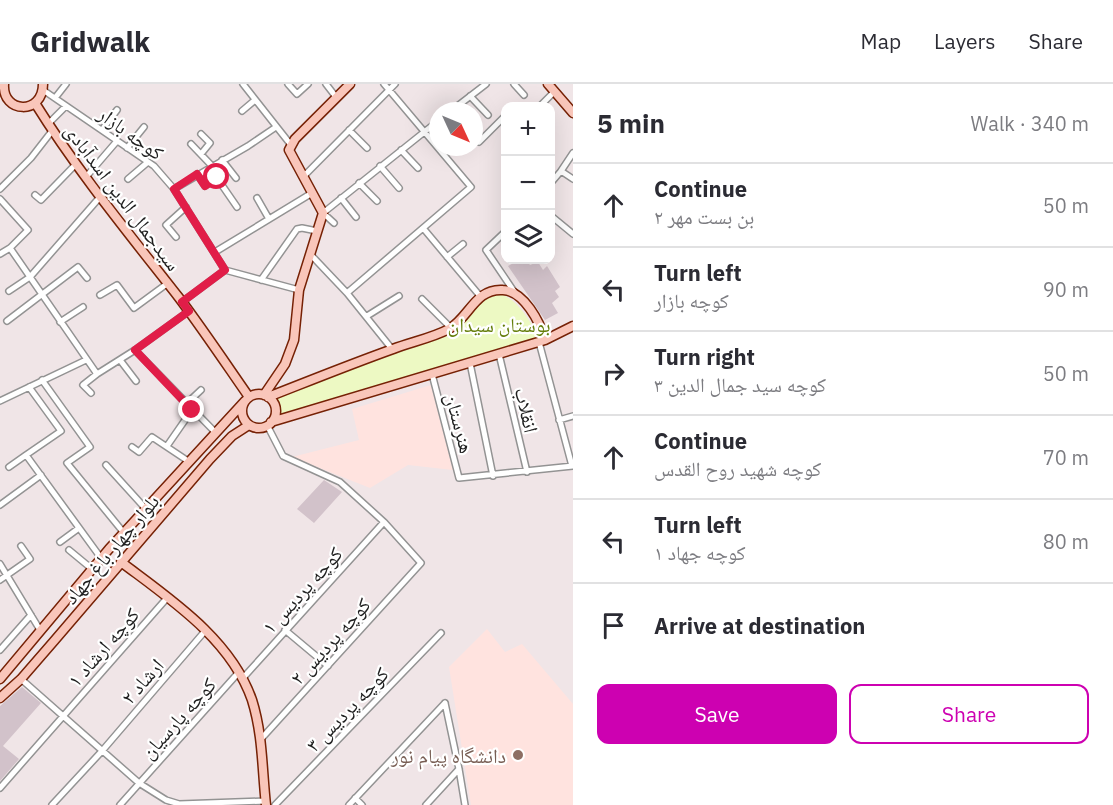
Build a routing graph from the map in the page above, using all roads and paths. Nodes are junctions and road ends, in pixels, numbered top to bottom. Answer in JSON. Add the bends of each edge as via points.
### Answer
{"nodes":[{"id":1,"x":3,"y":84,"type":"edge"},
{"id":2,"x":66,"y":84,"type":"edge"},
{"id":3,"x":243,"y":84,"type":"edge"},
{"id":4,"x":288,"y":84,"type":"edge"},
{"id":5,"x":308,"y":84,"type":"edge"},
{"id":6,"x":326,"y":84,"type":"edge"},
{"id":7,"x":350,"y":84,"type":"edge"},
{"id":8,"x":384,"y":84,"type":"edge"},
{"id":9,"x":395,"y":84,"type":"edge"},
{"id":10,"x":486,"y":84,"type":"edge"},
{"id":11,"x":514,"y":84,"type":"edge"},
{"id":12,"x":548,"y":84,"type":"edge"},
{"id":13,"x":43,"y":87,"type":"edge"},
{"id":14,"x":389,"y":90,"type":"junction"},
{"id":15,"x":554,"y":92,"type":"junction"},
{"id":16,"x":524,"y":95,"type":"dead end"},
{"id":17,"x":471,"y":96,"type":"junction"},
{"id":18,"x":336,"y":97,"type":"junction"},
{"id":19,"x":55,"y":98,"type":"junction"},
{"id":20,"x":255,"y":100,"type":"junction"},
{"id":21,"x":3,"y":102,"type":"edge"},
{"id":22,"x":463,"y":102,"type":"edge"},
{"id":23,"x":544,"y":102,"type":"edge"},
{"id":24,"x":35,"y":103,"type":"junction"},
{"id":25,"x":66,"y":106,"type":"junction"},
{"id":26,"x":117,"y":110,"type":"dead end"},
{"id":27,"x":242,"y":111,"type":"dead end"},
{"id":28,"x":573,"y":113,"type":"edge"},
{"id":29,"x":488,"y":115,"type":"dead end"},
{"id":30,"x":501,"y":120,"type":"edge"},
{"id":31,"x":144,"y":127,"type":"dead end"},
{"id":32,"x":276,"y":127,"type":"junction"},
{"id":33,"x":50,"y":128,"type":"junction"},
{"id":34,"x":429,"y":128,"type":"edge"},
{"id":35,"x":102,"y":130,"type":"junction"},
{"id":36,"x":349,"y":130,"type":"junction"},
{"id":37,"x":425,"y":131,"type":"junction"},
{"id":38,"x":201,"y":134,"type":"dead end"},
{"id":39,"x":483,"y":139,"type":"edge"},
{"id":40,"x":117,"y":141,"type":"junction"},
{"id":41,"x":191,"y":144,"type":"dead end"},
{"id":42,"x":291,"y":145,"type":"junction"},
{"id":43,"x":367,"y":147,"type":"dead end"},
{"id":44,"x":127,"y":148,"type":"junction"},
{"id":45,"x":401,"y":150,"type":"junction"},
{"id":46,"x":573,"y":153,"type":"edge"},
{"id":47,"x":201,"y":154,"type":"junction"},
{"id":48,"x":222,"y":160,"type":"junction"},
{"id":49,"x":148,"y":162,"type":"junction"},
{"id":50,"x":76,"y":164,"type":"junction"},
{"id":51,"x":212,"y":166,"type":"junction"},
{"id":52,"x":380,"y":166,"type":"junction"},
{"id":53,"x":418,"y":168,"type":"dead end"},
{"id":54,"x":561,"y":171,"type":"junction"},
{"id":55,"x":197,"y":174,"type":"junction"},
{"id":56,"x":86,"y":177,"type":"junction"},
{"id":57,"x":303,"y":177,"type":"junction"},
{"id":58,"x":236,"y":178,"type":"dead end"},
{"id":59,"x":555,"y":178,"type":"edge"},
{"id":60,"x":128,"y":179,"type":"dead end"},
{"id":61,"x":573,"y":179,"type":"edge"},
{"id":62,"x":359,"y":183,"type":"junction"},
{"id":63,"x":399,"y":188,"type":"dead end"},
{"id":64,"x":0,"y":189,"type":"edge"},
{"id":65,"x":174,"y":189,"type":"junction"},
{"id":66,"x":312,"y":193,"type":"junction"},
{"id":67,"x":35,"y":195,"type":"dead end"},
{"id":68,"x":100,"y":197,"type":"junction"},
{"id":69,"x":256,"y":198,"type":"dead end"},
{"id":70,"x":341,"y":198,"type":"junction"},
{"id":71,"x":0,"y":199,"type":"edge"},
{"id":72,"x":377,"y":201,"type":"dead end"},
{"id":73,"x":186,"y":207,"type":"junction"},
{"id":74,"x":237,"y":207,"type":"dead end"},
{"id":75,"x":323,"y":213,"type":"junction"},
{"id":76,"x":356,"y":217,"type":"dead end"},
{"id":77,"x":269,"y":219,"type":"junction"},
{"id":78,"x":555,"y":219,"type":"edge"},
{"id":79,"x":334,"y":224,"type":"dead end"},
{"id":80,"x":423,"y":228,"type":"junction"},
{"id":81,"x":317,"y":231,"type":"junction"},
{"id":82,"x":573,"y":234,"type":"edge"},
{"id":83,"x":501,"y":236,"type":"edge"},
{"id":84,"x":176,"y":237,"type":"dead end"},
{"id":85,"x":463,"y":244,"type":"dead end"},
{"id":86,"x":10,"y":248,"type":"junction"},
{"id":87,"x":215,"y":252,"type":"junction"},
{"id":88,"x":0,"y":254,"type":"edge"},
{"id":89,"x":311,"y":255,"type":"junction"},
{"id":90,"x":447,"y":257,"type":"junction"},
{"id":91,"x":225,"y":270,"type":"junction"},
{"id":92,"x":30,"y":277,"type":"junction"},
{"id":93,"x":87,"y":278,"type":"dead end"},
{"id":94,"x":261,"y":280,"type":"junction"},
{"id":95,"x":168,"y":283,"type":"junction"},
{"id":96,"x":299,"y":290,"type":"junction"},
{"id":97,"x":9,"y":291,"type":"dead end"},
{"id":98,"x":347,"y":293,"type":"junction"},
{"id":99,"x":516,"y":294,"type":"junction"},
{"id":100,"x":42,"y":295,"type":"junction"},
{"id":101,"x":100,"y":295,"type":"dead end"},
{"id":102,"x":480,"y":296,"type":"junction"},
{"id":103,"x":399,"y":297,"type":"dead end"},
{"id":104,"x":422,"y":299,"type":"dead end"},
{"id":105,"x":182,"y":302,"type":"junction"},
{"id":106,"x":83,"y":307,"type":"dead end"},
{"id":107,"x":189,"y":311,"type":"junction"},
{"id":108,"x":367,"y":316,"type":"junction"},
{"id":109,"x":7,"y":321,"type":"dead end"},
{"id":110,"x":60,"y":322,"type":"junction"},
{"id":111,"x":573,"y":326,"type":"edge"},
{"id":112,"x":451,"y":328,"type":"junction"},
{"id":113,"x":542,"y":341,"type":"junction"},
{"id":114,"x":392,"y":349,"type":"junction"},
{"id":115,"x":135,"y":350,"type":"junction"},
{"id":116,"x":499,"y":354,"type":"junction"},
{"id":117,"x":86,"y":360,"type":"junction"},
{"id":118,"x":120,"y":360,"type":"junction"},
{"id":119,"x":470,"y":363,"type":"junction"},
{"id":120,"x":96,"y":374,"type":"junction"},
{"id":121,"x":432,"y":374,"type":"junction"},
{"id":122,"x":42,"y":381,"type":"junction"},
{"id":123,"x":136,"y":381,"type":"dead end"},
{"id":124,"x":29,"y":387,"type":"junction"},
{"id":125,"x":201,"y":390,"type":"dead end"},
{"id":126,"x":91,"y":393,"type":"dead end"},
{"id":127,"x":266,"y":396,"type":"junction"},
{"id":128,"x":247,"y":399,"type":"junction"},
{"id":129,"x":0,"y":401,"type":"edge"},
{"id":130,"x":186,"y":404,"type":"junction"},
{"id":131,"x":192,"y":410,"type":"junction"},
{"id":132,"x":573,"y":416,"type":"edge"},
{"id":133,"x":559,"y":420,"type":"junction"},
{"id":134,"x":269,"y":424,"type":"junction"},
{"id":135,"x":249,"y":425,"type":"junction"},
{"id":136,"x":214,"y":432,"type":"junction"},
{"id":137,"x":573,"y":440,"type":"edge"},
{"id":138,"x":565,"y":441,"type":"junction"},
{"id":139,"x":167,"y":446,"type":"junction"},
{"id":140,"x":132,"y":447,"type":"dead end"},
{"id":141,"x":26,"y":455,"type":"junction"},
{"id":142,"x":188,"y":461,"type":"junction"},
{"id":143,"x":106,"y":465,"type":"dead end"},
{"id":144,"x":572,"y":466,"type":"edge"},
{"id":145,"x":9,"y":467,"type":"dead end"},
{"id":146,"x":527,"y":472,"type":"junction"},
{"id":147,"x":41,"y":476,"type":"junction"},
{"id":148,"x":493,"y":476,"type":"junction"},
{"id":149,"x":0,"y":505,"type":"edge"},
{"id":150,"x":145,"y":508,"type":"junction"},
{"id":151,"x":384,"y":522,"type":"junction"},
{"id":152,"x":79,"y":528,"type":"junction"},
{"id":153,"x":124,"y":533,"type":"junction"},
{"id":154,"x":60,"y":542,"type":"dead end"},
{"id":155,"x":21,"y":546,"type":"dead end"},
{"id":156,"x":69,"y":550,"type":"dead end"},
{"id":157,"x":101,"y":558,"type":"junction"},
{"id":158,"x":121,"y":562,"type":"junction"},
{"id":159,"x":0,"y":564,"type":"edge"},
{"id":160,"x":92,"y":569,"type":"junction"},
{"id":161,"x":7,"y":576,"type":"junction"},
{"id":162,"x":0,"y":580,"type":"edge"},
{"id":163,"x":167,"y":598,"type":"junction"},
{"id":164,"x":31,"y":615,"type":"junction"},
{"id":165,"x":40,"y":630,"type":"junction"},
{"id":166,"x":285,"y":630,"type":"junction"},
{"id":167,"x":205,"y":631,"type":"junction"},
{"id":168,"x":441,"y":633,"type":"dead end"},
{"id":169,"x":0,"y":650,"type":"edge"},
{"id":170,"x":328,"y":666,"type":"junction"},
{"id":171,"x":241,"y":675,"type":"junction"},
{"id":172,"x":0,"y":679,"type":"edge"},
{"id":173,"x":21,"y":679,"type":"junction"},
{"id":174,"x":0,"y":698,"type":"edge"},
{"id":175,"x":62,"y":716,"type":"junction"},
{"id":176,"x":261,"y":739,"type":"junction"},
{"id":177,"x":102,"y":751,"type":"junction"},
{"id":178,"x":459,"y":769,"type":"junction"},
{"id":179,"x":139,"y":783,"type":"junction"},
{"id":180,"x":0,"y":788,"type":"edge"},
{"id":181,"x":355,"y":798,"type":"junction"},
{"id":182,"x":266,"y":803,"type":"edge"},
{"id":183,"x":194,"y":804,"type":"edge"},
{"id":184,"x":52,"y":805,"type":"edge"},
{"id":185,"x":120,"y":805,"type":"edge"},
{"id":186,"x":275,"y":805,"type":"edge"},
{"id":187,"x":349,"y":805,"type":"edge"},
{"id":188,"x":362,"y":805,"type":"edge"},
{"id":189,"x":426,"y":805,"type":"edge"},
{"id":190,"x":465,"y":805,"type":"edge"}],
"edges":[{"from":1,"to":21,"type":"street"},
{"from":2,"to":19,"type":"street"},
{"from":3,"to":20,"type":"street"},
{"from":4,"to":5,"type":"street","via":[[297,94]]},
{"from":6,"to":18,"type":"street"},
{"from":7,"to":18,"type":"street"},
{"from":8,"to":14,"type":"street"},
{"from":9,"to":14,"type":"street"},
{"from":10,"to":17,"type":"street"},
{"from":11,"to":16,"type":"street"},
{"from":12,"to":15,"type":"street"},
{"from":13,"to":19,"type":"street","name":"کوچه بازار"},
{"from":13,"to":24,"type":"street"},
{"from":14,"to":36,"type":"street"},
{"from":14,"to":37,"type":"street"},
{"from":15,"to":23,"type":"street"},
{"from":15,"to":28,"type":"street"},
{"from":17,"to":22,"type":"street"},
{"from":17,"to":29,"type":"street"},
{"from":18,"to":42,"type":"street"},
{"from":19,"to":25,"type":"street","name":"کوچه بازار"},
{"from":20,"to":27,"type":"street"},
{"from":20,"to":32,"type":"street"},
{"from":21,"to":24,"type":"street","via":[[17,106]]},
{"from":24,"to":33,"type":"street","name":"سیدجمال الدین اسدآبادی"},
{"from":25,"to":33,"type":"street"},
{"from":25,"to":35,"type":"street","name":"کوچه بازار"},
{"from":26,"to":35,"type":"street"},
{"from":30,"to":39,"type":"street"},
{"from":31,"to":44,"type":"street"},
{"from":32,"to":42,"type":"street"},
{"from":32,"to":48,"type":"street"},
{"from":33,"to":50,"type":"street","name":"سیدجمال الدین اسدآبادی"},
{"from":33,"to":64,"type":"street","via":[[31,158]]},
{"from":34,"to":37,"type":"street"},
{"from":35,"to":40,"type":"street","name":"کوچه بازار"},
{"from":36,"to":43,"type":"street"},
{"from":36,"to":57,"type":"street"},
{"from":37,"to":45,"type":"street"},
{"from":37,"to":80,"type":"street","via":[[471,187]]},
{"from":38,"to":47,"type":"street","via":[[210,143]]},
{"from":40,"to":44,"type":"street","name":"کوچه بازار"},
{"from":40,"to":56,"type":"street"},
{"from":41,"to":47,"type":"street"},
{"from":42,"to":57,"type":"street","via":[[288,150]]},
{"from":44,"to":49,"type":"street","name":"کوچه بازار"},
{"from":45,"to":52,"type":"street"},
{"from":45,"to":53,"type":"street"},
{"from":46,"to":54,"type":"street"},
{"from":47,"to":51,"type":"street"},
{"from":48,"to":51,"type":"street"},
{"from":48,"to":58,"type":"street"},
{"from":49,"to":60,"type":"street"},
{"from":49,"to":65,"type":"street","name":"کوچه بازار"},
{"from":50,"to":56,"type":"street","name":"سیدجمال الدین اسدآبادی"},
{"from":50,"to":67,"type":"street","via":[[41,200]]},
{"from":51,"to":55,"type":"street"},
{"from":52,"to":62,"type":"street"},
{"from":52,"to":63,"type":"street"},
{"from":54,"to":59,"type":"street"},
{"from":54,"to":61,"type":"street"},
{"from":55,"to":65,"type":"street"},
{"from":55,"to":74,"type":"street","via":[[205,186],[217,177]]},
{"from":56,"to":68,"type":"street","name":"سیدجمال الدین اسدآبادی"},
{"from":57,"to":66,"type":"street"},
{"from":62,"to":70,"type":"street"},
{"from":62,"to":72,"type":"street"},
{"from":65,"to":73,"type":"street","name":"کوچه بازار"},
{"from":66,"to":75,"type":"street"},
{"from":66,"to":77,"type":"street"},
{"from":68,"to":92,"type":"street"},
{"from":68,"to":95,"type":"street","name":"سیدجمال الدین اسدآبادی"},
{"from":69,"to":77,"type":"street"},
{"from":70,"to":75,"type":"street"},
{"from":70,"to":76,"type":"street"},
{"from":71,"to":86,"type":"street","via":[[28,230]]},
{"from":73,"to":84,"type":"street","via":[[166,225]]},
{"from":73,"to":87,"type":"street","name":"کوچه بازار"},
{"from":75,"to":79,"type":"street"},
{"from":75,"to":81,"type":"street"},
{"from":77,"to":87,"type":"street"},
{"from":78,"to":82,"type":"street"},
{"from":80,"to":90,"type":"street"},
{"from":80,"to":98,"type":"street"},
{"from":81,"to":89,"type":"street"},
{"from":81,"to":94,"type":"street","via":[[297,229]]},
{"from":83,"to":99,"type":"street","via":[[486,250]]},
{"from":85,"to":90,"type":"street"},
{"from":86,"to":88,"type":"street"},
{"from":86,"to":92,"type":"street"},
{"from":87,"to":91,"type":"street","name":"کوچه بازار"},
{"from":89,"to":96,"type":"street"},
{"from":89,"to":98,"type":"street"},
{"from":90,"to":102,"type":"street"},
{"from":91,"to":94,"type":"street"},
{"from":91,"to":105,"type":"street"},
{"from":92,"to":97,"type":"street"},
{"from":92,"to":100,"type":"street"},
{"from":93,"to":100,"type":"street","via":[[78,267]]},
{"from":94,"to":96,"type":"street"},
{"from":95,"to":101,"type":"street","via":[[134,308],[117,285]]},
{"from":95,"to":105,"type":"street","name":"سیدجمال الدین اسدآبادی"},
{"from":96,"to":127,"type":"street","via":[[294,340]]},
{"from":98,"to":108,"type":"street"},
{"from":99,"to":102,"type":"street","via":[[495,290]]},
{"from":99,"to":113,"type":"street","via":[[542,327]]},
{"from":100,"to":109,"type":"street"},
{"from":100,"to":110,"type":"street"},
{"from":102,"to":112,"type":"street"},
{"from":103,"to":108,"type":"street"},
{"from":104,"to":112,"type":"street"},
{"from":105,"to":107,"type":"street","name":"سیدجمال الدین اسدآبادی"},
{"from":106,"to":110,"type":"street"},
{"from":107,"to":115,"type":"street"},
{"from":107,"to":128,"type":"street","name":"سیدجمال الدین اسدآبادی"},
{"from":108,"to":114,"type":"street"},
{"from":110,"to":117,"type":"street"},
{"from":111,"to":113,"type":"street"},
{"from":112,"to":114,"type":"street"},
{"from":113,"to":116,"type":"street"},
{"from":113,"to":133,"type":"street"},
{"from":114,"to":127,"type":"street"},
{"from":115,"to":118,"type":"street"},
{"from":115,"to":130,"type":"street"},
{"from":116,"to":119,"type":"street"},
{"from":116,"to":146,"type":"street","name":"انقلاب"},
{"from":117,"to":120,"type":"street"},
{"from":117,"to":122,"type":"street"},
{"from":118,"to":120,"type":"street"},
{"from":118,"to":123,"type":"street"},
{"from":119,"to":121,"type":"street"},
{"from":119,"to":148,"type":"street"},
{"from":120,"to":126,"type":"street","via":[[83,385]]},
{"from":121,"to":134,"type":"street"},
{"from":121,"to":148,"type":"street","name":"هنرستان","via":[[459,478]]},
{"from":122,"to":124,"type":"street"},
{"from":122,"to":153,"type":"street","via":[[90,447],[68,463]]},
{"from":124,"to":129,"type":"street"},
{"from":124,"to":141,"type":"street","via":[[61,431]]},
{"from":125,"to":130,"type":"street"},
{"from":127,"to":128,"type":"street","via":[[255,394]]},
{"from":127,"to":134,"type":"street","via":[[276,411]]},
{"from":128,"to":135,"type":"street","via":[[242,411]]},
{"from":128,"to":136,"type":"street","name":"بلوار چهار باغ جهاد"},
{"from":130,"to":131,"type":"street"},
{"from":131,"to":136,"type":"street"},
{"from":131,"to":139,"type":"street"},
{"from":132,"to":133,"type":"street"},
{"from":133,"to":138,"type":"street"},
{"from":134,"to":135,"type":"street","via":[[258,428]]},
{"from":134,"to":151,"type":"street","via":[[283,456],[340,482]]},
{"from":135,"to":158,"type":"street","name":"بلوار چهار باغ جهاد","via":[[210,459]]},
{"from":136,"to":142,"type":"street","name":"بلوار چهار باغ جهاد"},
{"from":137,"to":138,"type":"street"},
{"from":138,"to":144,"type":"street"},
{"from":139,"to":140,"type":"street","via":[[152,437],[139,452]]},
{"from":139,"to":142,"type":"street"},
{"from":141,"to":145,"type":"street"},
{"from":141,"to":147,"type":"street"},
{"from":142,"to":150,"type":"street","name":"بلوار چهار باغ جهاد"},
{"from":143,"to":150,"type":"street"},
{"from":144,"to":146,"type":"street"},
{"from":146,"to":148,"type":"street"},
{"from":147,"to":149,"type":"street"},
{"from":147,"to":152,"type":"street"},
{"from":150,"to":153,"type":"street","name":"بلوار چهار باغ جهاد"},
{"from":151,"to":166,"type":"street","name":"کوچه پردیس ۱"},
{"from":151,"to":170,"type":"street","name":"کوچه پردیس ۲","via":[[422,562]]},
{"from":152,"to":154,"type":"street"},
{"from":152,"to":157,"type":"street"},
{"from":153,"to":157,"type":"street","name":"بلوار چهار باغ جهاد"},
{"from":155,"to":161,"type":"street","via":[[30,560]]},
{"from":156,"to":160,"type":"street"},
{"from":157,"to":160,"type":"street","name":"بلوار چهار باغ جهاد"},
{"from":158,"to":163,"type":"street"},
{"from":158,"to":173,"type":"street","name":"بلوار چهار باغ جهاد"},
{"from":159,"to":161,"type":"street"},
{"from":160,"to":165,"type":"street","name":"بلوار چهار باغ جهاد"},
{"from":161,"to":162,"type":"street"},
{"from":161,"to":164,"type":"street"},
{"from":163,"to":167,"type":"street"},
{"from":163,"to":175,"type":"street","name":"کوچه ارشاد ۱"},
{"from":164,"to":165,"type":"street"},
{"from":164,"to":169,"type":"street"},
{"from":165,"to":172,"type":"street","name":"بلوار چهار باغ جهاد"},
{"from":166,"to":170,"type":"street"},
{"from":166,"to":171,"type":"street","name":"کوچه پردیس ۱"},
{"from":167,"to":171,"type":"street"},
{"from":167,"to":177,"type":"street","name":"ارشاد ۲"},
{"from":168,"to":186,"type":"street","name":"کوچه پردیس ۳"},
{"from":170,"to":176,"type":"street","name":"کوچه پردیس ۲"},
{"from":171,"to":176,"type":"street"},
{"from":171,"to":179,"type":"street","name":"کوچه پارسیان"},
{"from":173,"to":174,"type":"street","name":"بلوار چهار باغ جهاد"},
{"from":173,"to":175,"type":"street"},
{"from":175,"to":177,"type":"street"},
{"from":175,"to":180,"type":"street","name":"کوچه ارشاد ۱"},
{"from":176,"to":182,"type":"street"},
{"from":177,"to":179,"type":"street"},
{"from":177,"to":184,"type":"street","name":"ارشاد ۲"},
{"from":178,"to":181,"type":"street","via":[[445,702]]},
{"from":178,"to":189,"type":"street"},
{"from":178,"to":190,"type":"street"},
{"from":179,"to":183,"type":"street","via":[[166,800]]},
{"from":179,"to":185,"type":"street","name":"کوچه پارسیان"},
{"from":181,"to":187,"type":"street"},
{"from":181,"to":188,"type":"street"},
{"from":182,"to":183,"type":"street"}]}
